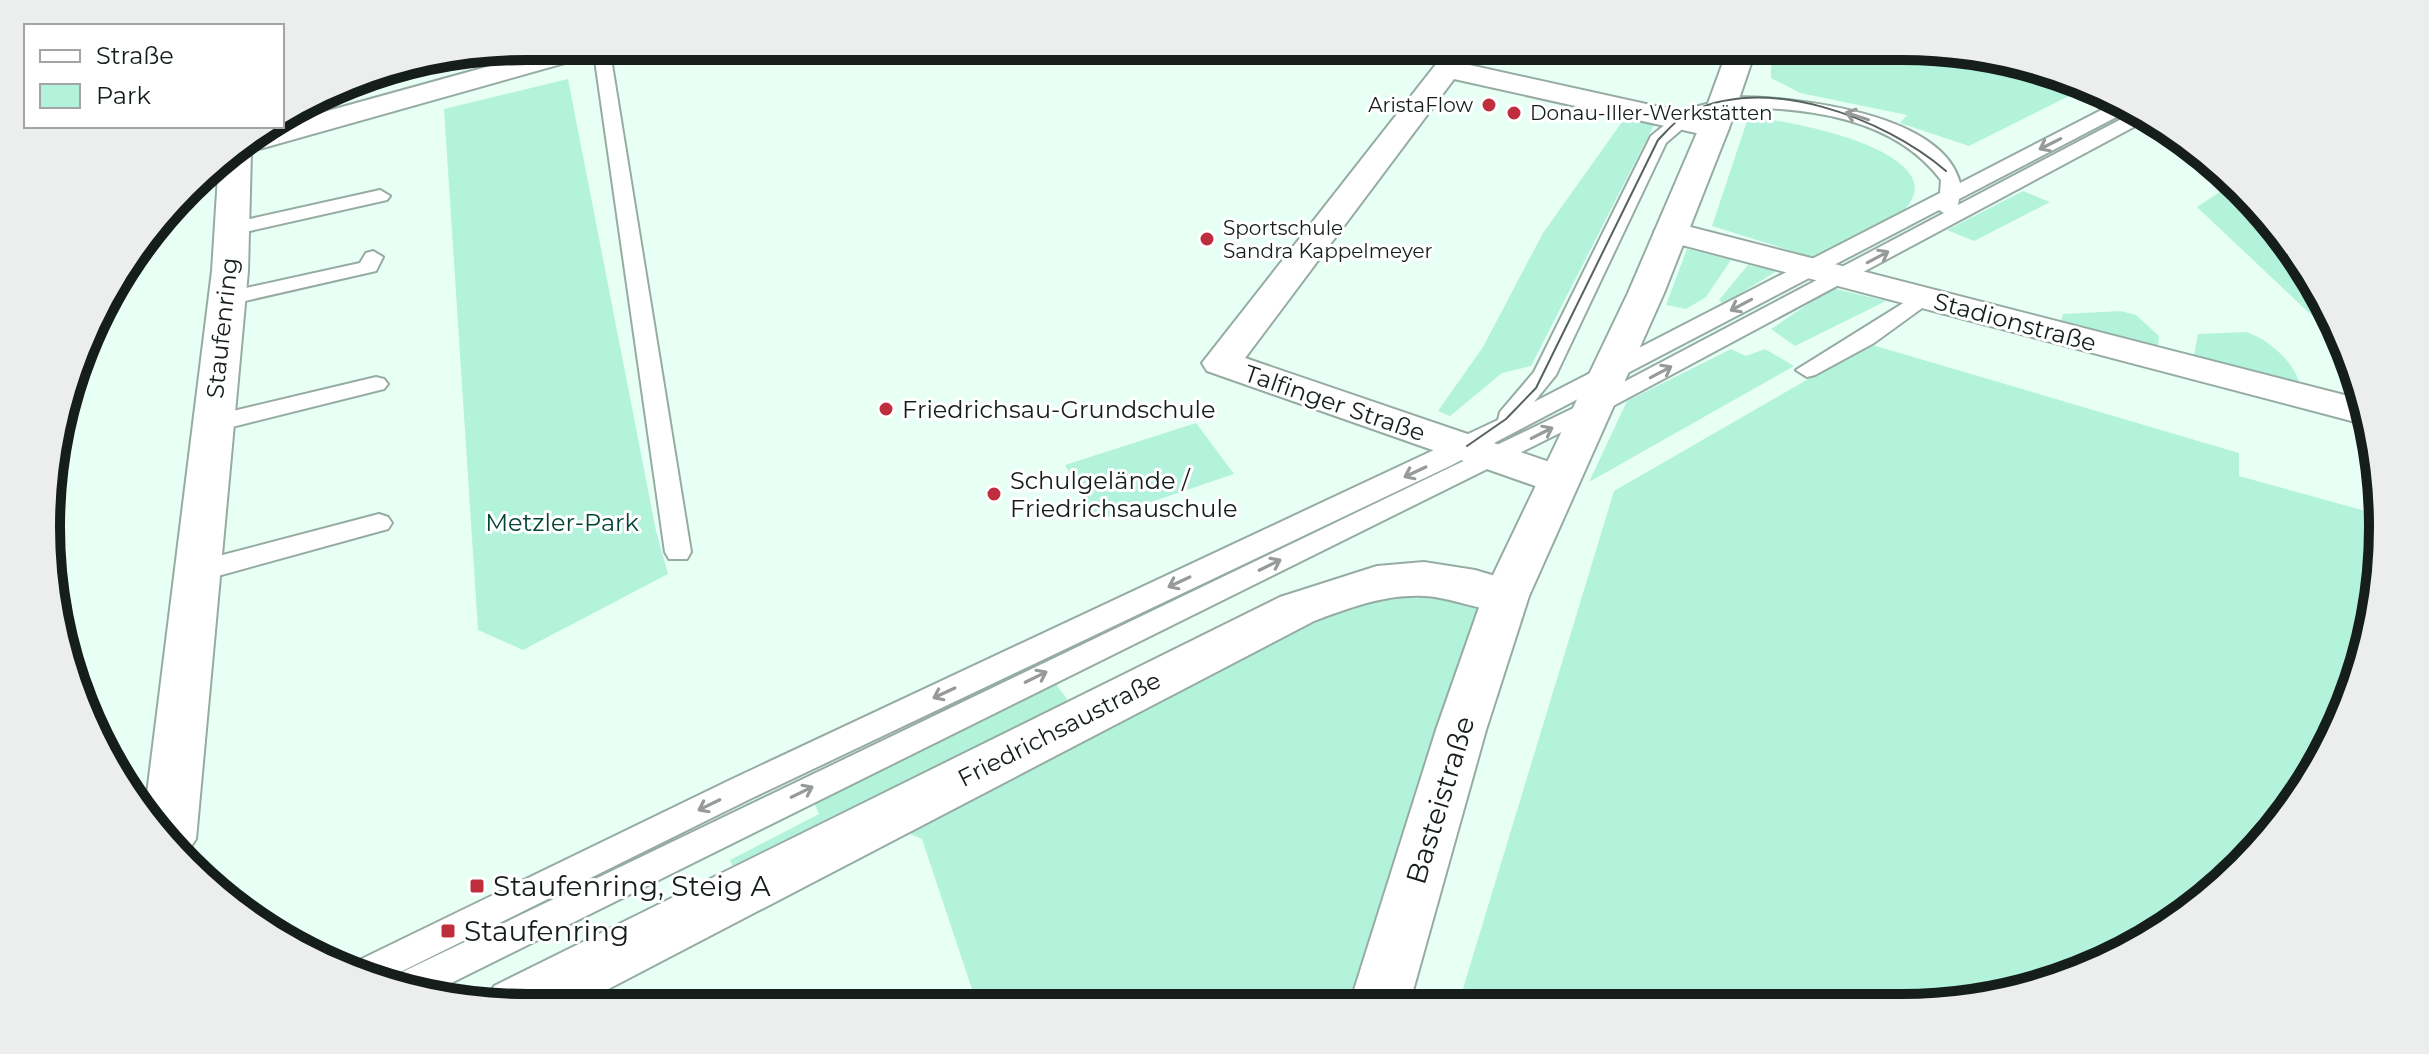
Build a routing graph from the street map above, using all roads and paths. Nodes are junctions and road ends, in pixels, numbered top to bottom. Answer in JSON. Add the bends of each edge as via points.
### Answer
{"nodes":[{"id":1,"x":544,"y":60,"type":"edge"},
{"id":2,"x":603,"y":60,"type":"edge"},
{"id":3,"x":1738,"y":60,"type":"edge"},
{"id":4,"x":2114,"y":111,"type":"edge"},
{"id":5,"x":1719,"y":116,"type":"junction"},
{"id":6,"x":1676,"y":120,"type":"junction"},
{"id":7,"x":2132,"y":121,"type":"edge"},
{"id":8,"x":275,"y":135,"type":"edge"},
{"id":9,"x":235,"y":164,"type":"edge"},
{"id":10,"x":1954,"y":194,"type":"junction"},
{"id":11,"x":380,"y":196,"type":"dead end"},
{"id":12,"x":232,"y":229,"type":"junction"},
{"id":13,"x":1671,"y":232,"type":"junction"},
{"id":14,"x":1915,"y":237,"type":"junction"},
{"id":15,"x":373,"y":257,"type":"dead end"},
{"id":16,"x":1825,"y":273,"type":"junction"},
{"id":17,"x":1921,"y":298,"type":"junction"},
{"id":18,"x":227,"y":299,"type":"junction"},
{"id":19,"x":1807,"y":370,"type":"dead end"},
{"id":20,"x":376,"y":384,"type":"dead end"},
{"id":21,"x":1600,"y":391,"type":"junction"},
{"id":22,"x":2354,"y":410,"type":"edge"},
{"id":23,"x":212,"y":424,"type":"junction"},
{"id":24,"x":1474,"y":451,"type":"junction"},
{"id":25,"x":1558,"y":480,"type":"junction"},
{"id":26,"x":379,"y":523,"type":"dead end"},
{"id":27,"x":678,"y":552,"type":"dead end"},
{"id":28,"x":196,"y":572,"type":"junction"},
{"id":29,"x":1506,"y":596,"type":"junction"},
{"id":30,"x":170,"y":828,"type":"edge"},
{"id":31,"x":374,"y":968,"type":"edge"},
{"id":32,"x":420,"y":981,"type":"edge"},
{"id":33,"x":539,"y":994,"type":"edge"},
{"id":34,"x":1383,"y":994,"type":"edge"}],
"edges":[{"from":1,"to":8,"type":"street"},
{"from":2,"to":27,"type":"lane"},
{"from":3,"to":5,"type":"street"},
{"from":4,"to":10,"type":"lane","one_way":true},
{"from":5,"to":6,"type":"street","name":"Talfinger Straße"},
{"from":10,"to":5,"type":"lane","one_way":true,"via":[[1946,171],[1914,142],[1852,114],[1789,102]]},
{"from":5,"to":13,"type":"street"},
{"from":6,"to":24,"type":"lane","via":[[1658,140],[1536,388]]},
{"from":6,"to":24,"type":"street","name":"Talfinger Straße","via":[[1447,69],[1221,363]]},
{"from":7,"to":14,"type":"lane"},
{"from":9,"to":12,"type":"street","name":"Staufenring"},
{"from":10,"to":14,"type":"lane","via":[[1946,211]]},
{"from":10,"to":16,"type":"lane"},
{"from":11,"to":12,"type":"lane"},
{"from":12,"to":18,"type":"street","name":"Staufenring"},
{"from":13,"to":16,"type":"street","name":"Stadionstraße"},
{"from":13,"to":21,"type":"street"},
{"from":16,"to":14,"type":"lane","one_way":true},
{"from":15,"to":18,"type":"lane","via":[[369,267]]},
{"from":16,"to":17,"type":"street","name":"Stadionstraße"},
{"from":21,"to":16,"type":"lane","one_way":true},
{"from":16,"to":21,"type":"lane","one_way":true},
{"from":17,"to":19,"type":"lane","via":[[1866,338]]},
{"from":17,"to":22,"type":"street","name":"Stadionstraße"},
{"from":18,"to":23,"type":"street","name":"Staufenring"},
{"from":20,"to":23,"type":"lane"},
{"from":21,"to":24,"type":"lane"},
{"from":24,"to":21,"type":"lane","one_way":true},
{"from":21,"to":25,"type":"street"},
{"from":23,"to":28,"type":"street","name":"Staufenring"},
{"from":24,"to":25,"type":"street","name":"Talfinger Straße"},
{"from":24,"to":31,"type":"lane","one_way":true,"via":[[739,790]]},
{"from":32,"to":24,"type":"lane","one_way":true,"via":[[988,700]]},
{"from":25,"to":29,"type":"street"},
{"from":26,"to":28,"type":"lane"},
{"from":28,"to":30,"type":"street","name":"Staufenring"},
{"from":29,"to":33,"type":"street","name":"Friedrichsaustraße","via":[[1460,581],[1397,579],[1366,584],[1297,609]]},
{"from":29,"to":34,"type":"street","name":"Basteistraße"}]}
